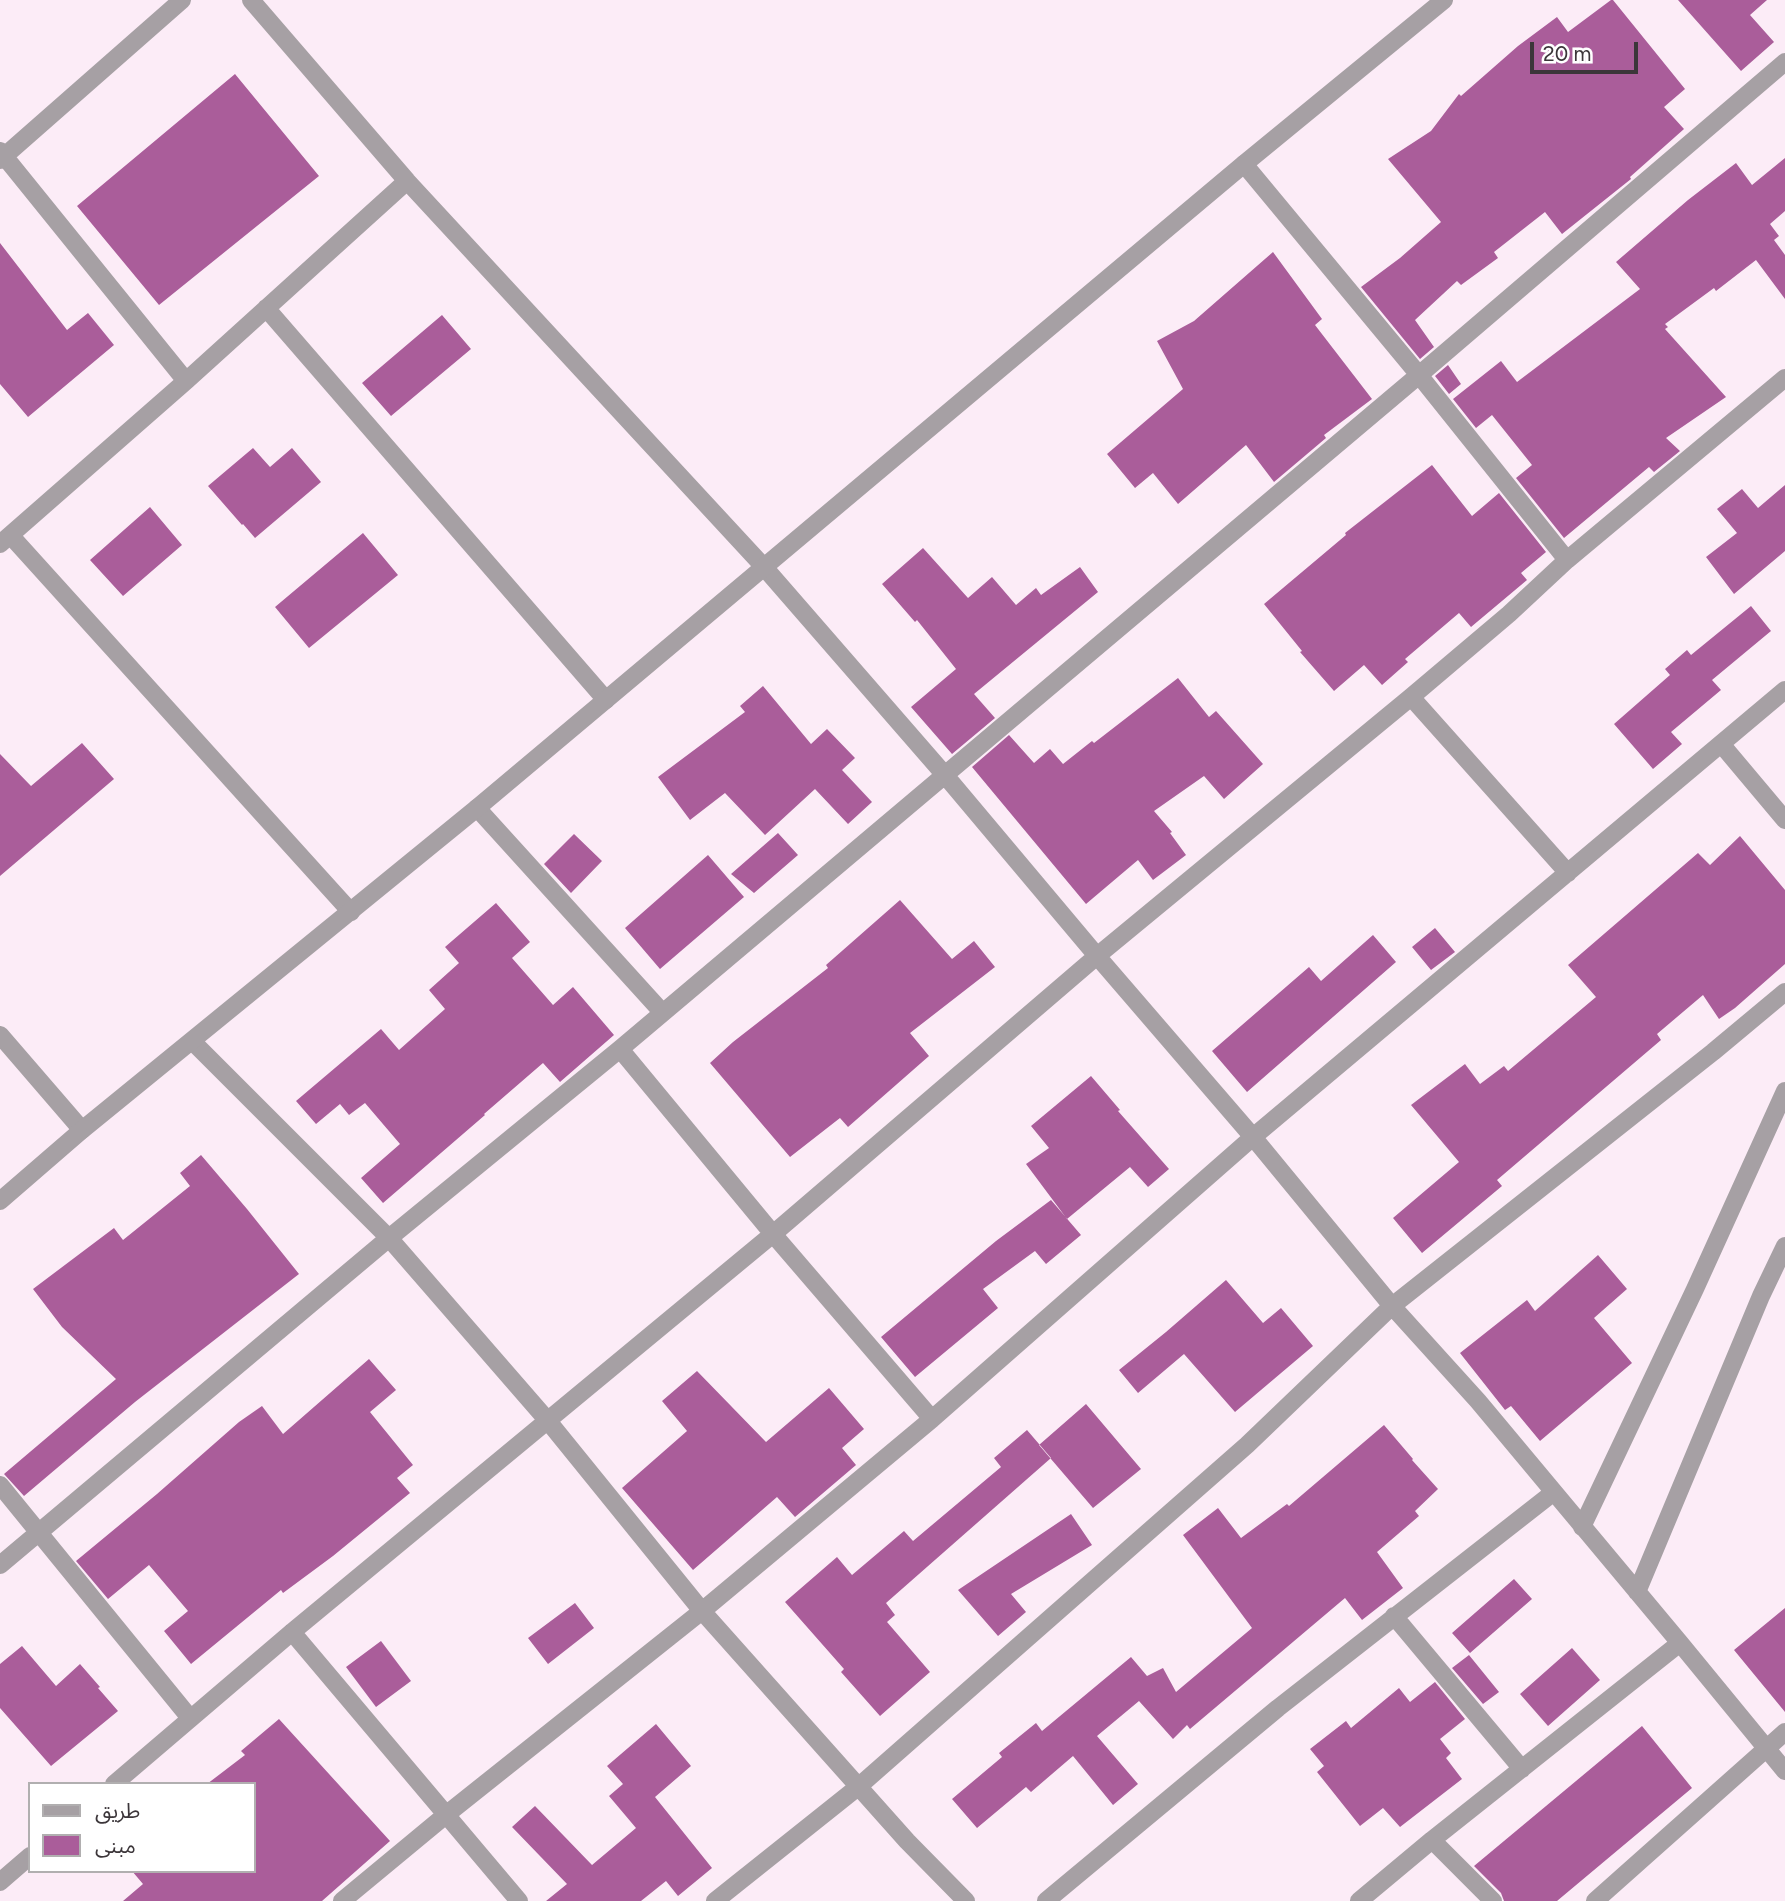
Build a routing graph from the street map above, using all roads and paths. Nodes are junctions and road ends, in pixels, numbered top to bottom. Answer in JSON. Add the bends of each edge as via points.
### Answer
{"nodes":[{"id":1,"x":182,"y":0,"type":"edge"},
{"id":2,"x":251,"y":0,"type":"edge"},
{"id":3,"x":1444,"y":0,"type":"edge"},
{"id":4,"x":1785,"y":62,"type":"edge"},
{"id":5,"x":1,"y":156,"type":"edge"},
{"id":6,"x":1244,"y":164,"type":"junction"},
{"id":7,"x":407,"y":181,"type":"junction"},
{"id":8,"x":266,"y":308,"type":"junction"},
{"id":9,"x":1419,"y":375,"type":"junction"},
{"id":10,"x":1785,"y":377,"type":"edge"},
{"id":11,"x":186,"y":381,"type":"junction"},
{"id":12,"x":5,"y":540,"type":"edge"},
{"id":13,"x":1567,"y":560,"type":"junction"},
{"id":14,"x":764,"y":567,"type":"junction"},
{"id":15,"x":1785,"y":690,"type":"edge"},
{"id":16,"x":1410,"y":697,"type":"junction"},
{"id":17,"x":606,"y":700,"type":"junction"},
{"id":18,"x":1722,"y":745,"type":"junction"},
{"id":19,"x":944,"y":774,"type":"junction"},
{"id":20,"x":477,"y":808,"type":"junction"},
{"id":21,"x":1785,"y":820,"type":"edge"},
{"id":22,"x":1568,"y":873,"type":"junction"},
{"id":23,"x":351,"y":912,"type":"junction"},
{"id":24,"x":1097,"y":956,"type":"junction"},
{"id":25,"x":1785,"y":992,"type":"edge"},
{"id":26,"x":662,"y":1012,"type":"junction"},
{"id":27,"x":0,"y":1035,"type":"edge"},
{"id":28,"x":192,"y":1042,"type":"junction"},
{"id":29,"x":620,"y":1049,"type":"junction"},
{"id":30,"x":1785,"y":1091,"type":"edge"},
{"id":31,"x":82,"y":1130,"type":"junction"},
{"id":32,"x":1254,"y":1137,"type":"junction"},
{"id":33,"x":0,"y":1201,"type":"edge"},
{"id":34,"x":773,"y":1234,"type":"junction"},
{"id":35,"x":389,"y":1238,"type":"junction"},
{"id":36,"x":1785,"y":1246,"type":"edge"},
{"id":37,"x":1785,"y":1282,"type":"edge"},
{"id":38,"x":1761,"y":1296,"type":"junction"},
{"id":39,"x":1392,"y":1306,"type":"junction"},
{"id":40,"x":932,"y":1419,"type":"junction"},
{"id":41,"x":548,"y":1421,"type":"junction"},
{"id":42,"x":0,"y":1485,"type":"edge"},
{"id":43,"x":1553,"y":1492,"type":"junction"},
{"id":44,"x":1583,"y":1527,"type":"junction"},
{"id":45,"x":38,"y":1532,"type":"junction"},
{"id":46,"x":0,"y":1565,"type":"edge"},
{"id":47,"x":1637,"y":1592,"type":"junction"},
{"id":48,"x":702,"y":1611,"type":"junction"},
{"id":49,"x":1394,"y":1616,"type":"junction"},
{"id":50,"x":292,"y":1632,"type":"junction"},
{"id":51,"x":1680,"y":1643,"type":"junction"},
{"id":52,"x":190,"y":1718,"type":"junction"},
{"id":53,"x":1785,"y":1732,"type":"edge"},
{"id":54,"x":1766,"y":1749,"type":"junction"},
{"id":55,"x":1522,"y":1769,"type":"junction"},
{"id":56,"x":1785,"y":1771,"type":"edge"},
{"id":57,"x":116,"y":1782,"type":"edge"},
{"id":58,"x":858,"y":1787,"type":"junction"},
{"id":59,"x":447,"y":1814,"type":"junction"},
{"id":60,"x":1432,"y":1840,"type":"junction"},
{"id":61,"x":28,"y":1858,"type":"edge"},
{"id":62,"x":0,"y":1882,"type":"edge"},
{"id":63,"x":959,"y":1895,"type":"edge"},
{"id":64,"x":342,"y":1901,"type":"edge"},
{"id":65,"x":519,"y":1901,"type":"edge"},
{"id":66,"x":715,"y":1901,"type":"edge"},
{"id":67,"x":938,"y":1901,"type":"edge"},
{"id":68,"x":1046,"y":1901,"type":"edge"},
{"id":69,"x":1359,"y":1901,"type":"edge"},
{"id":70,"x":1493,"y":1901,"type":"edge"},
{"id":71,"x":1595,"y":1901,"type":"edge"}],
"edges":[{"from":1,"to":5,"type":"street"},
{"from":2,"to":7,"type":"street"},
{"from":3,"to":6,"type":"street"},
{"from":4,"to":9,"type":"street"},
{"from":5,"to":11,"type":"street"},
{"from":6,"to":9,"type":"street"},
{"from":6,"to":14,"type":"street"},
{"from":7,"to":8,"type":"street"},
{"from":7,"to":14,"type":"street"},
{"from":8,"to":11,"type":"street"},
{"from":8,"to":17,"type":"street"},
{"from":9,"to":13,"type":"street"},
{"from":9,"to":19,"type":"street"},
{"from":10,"to":13,"type":"street"},
{"from":11,"to":12,"type":"street"},
{"from":12,"to":23,"type":"street"},
{"from":13,"to":16,"type":"street"},
{"from":14,"to":17,"type":"street"},
{"from":14,"to":19,"type":"street"},
{"from":15,"to":18,"type":"street"},
{"from":16,"to":22,"type":"street"},
{"from":16,"to":24,"type":"street"},
{"from":17,"to":20,"type":"street"},
{"from":18,"to":21,"type":"street"},
{"from":18,"to":22,"type":"street"},
{"from":19,"to":24,"type":"street"},
{"from":19,"to":26,"type":"street"},
{"from":20,"to":23,"type":"street"},
{"from":20,"to":26,"type":"street"},
{"from":22,"to":32,"type":"street"},
{"from":23,"to":28,"type":"street"},
{"from":24,"to":32,"type":"street"},
{"from":24,"to":34,"type":"street"},
{"from":25,"to":39,"type":"street"},
{"from":26,"to":29,"type":"street"},
{"from":27,"to":31,"type":"street"},
{"from":28,"to":31,"type":"street"},
{"from":28,"to":35,"type":"street"},
{"from":29,"to":34,"type":"street"},
{"from":29,"to":35,"type":"street"},
{"from":30,"to":44,"type":"street"},
{"from":31,"to":33,"type":"street"},
{"from":32,"to":39,"type":"street"},
{"from":32,"to":40,"type":"street"},
{"from":34,"to":40,"type":"street"},
{"from":34,"to":41,"type":"street"},
{"from":35,"to":41,"type":"street"},
{"from":35,"to":45,"type":"street"},
{"from":36,"to":38,"type":"street"},
{"from":37,"to":38,"type":"street"},
{"from":38,"to":47,"type":"street"},
{"from":39,"to":43,"type":"street"},
{"from":39,"to":58,"type":"street","via":[[1247,1445]]},
{"from":40,"to":48,"type":"street"},
{"from":41,"to":48,"type":"street"},
{"from":41,"to":50,"type":"street"},
{"from":42,"to":45,"type":"street"},
{"from":43,"to":44,"type":"street"},
{"from":43,"to":49,"type":"street"},
{"from":44,"to":47,"type":"street"},
{"from":45,"to":46,"type":"street"},
{"from":45,"to":52,"type":"street"},
{"from":47,"to":51,"type":"street"},
{"from":48,"to":58,"type":"street"},
{"from":48,"to":59,"type":"street"},
{"from":49,"to":55,"type":"street"},
{"from":49,"to":68,"type":"street"},
{"from":50,"to":52,"type":"street"},
{"from":50,"to":59,"type":"street"},
{"from":51,"to":54,"type":"street"},
{"from":51,"to":55,"type":"street"},
{"from":52,"to":57,"type":"street"},
{"from":53,"to":54,"type":"street"},
{"from":54,"to":56,"type":"street"},
{"from":54,"to":71,"type":"street"},
{"from":55,"to":60,"type":"street"},
{"from":58,"to":63,"type":"street"},
{"from":58,"to":66,"type":"street"},
{"from":59,"to":64,"type":"street"},
{"from":59,"to":65,"type":"street"},
{"from":60,"to":69,"type":"street"},
{"from":60,"to":70,"type":"street"},
{"from":61,"to":62,"type":"street"},
{"from":63,"to":67,"type":"street"}]}
